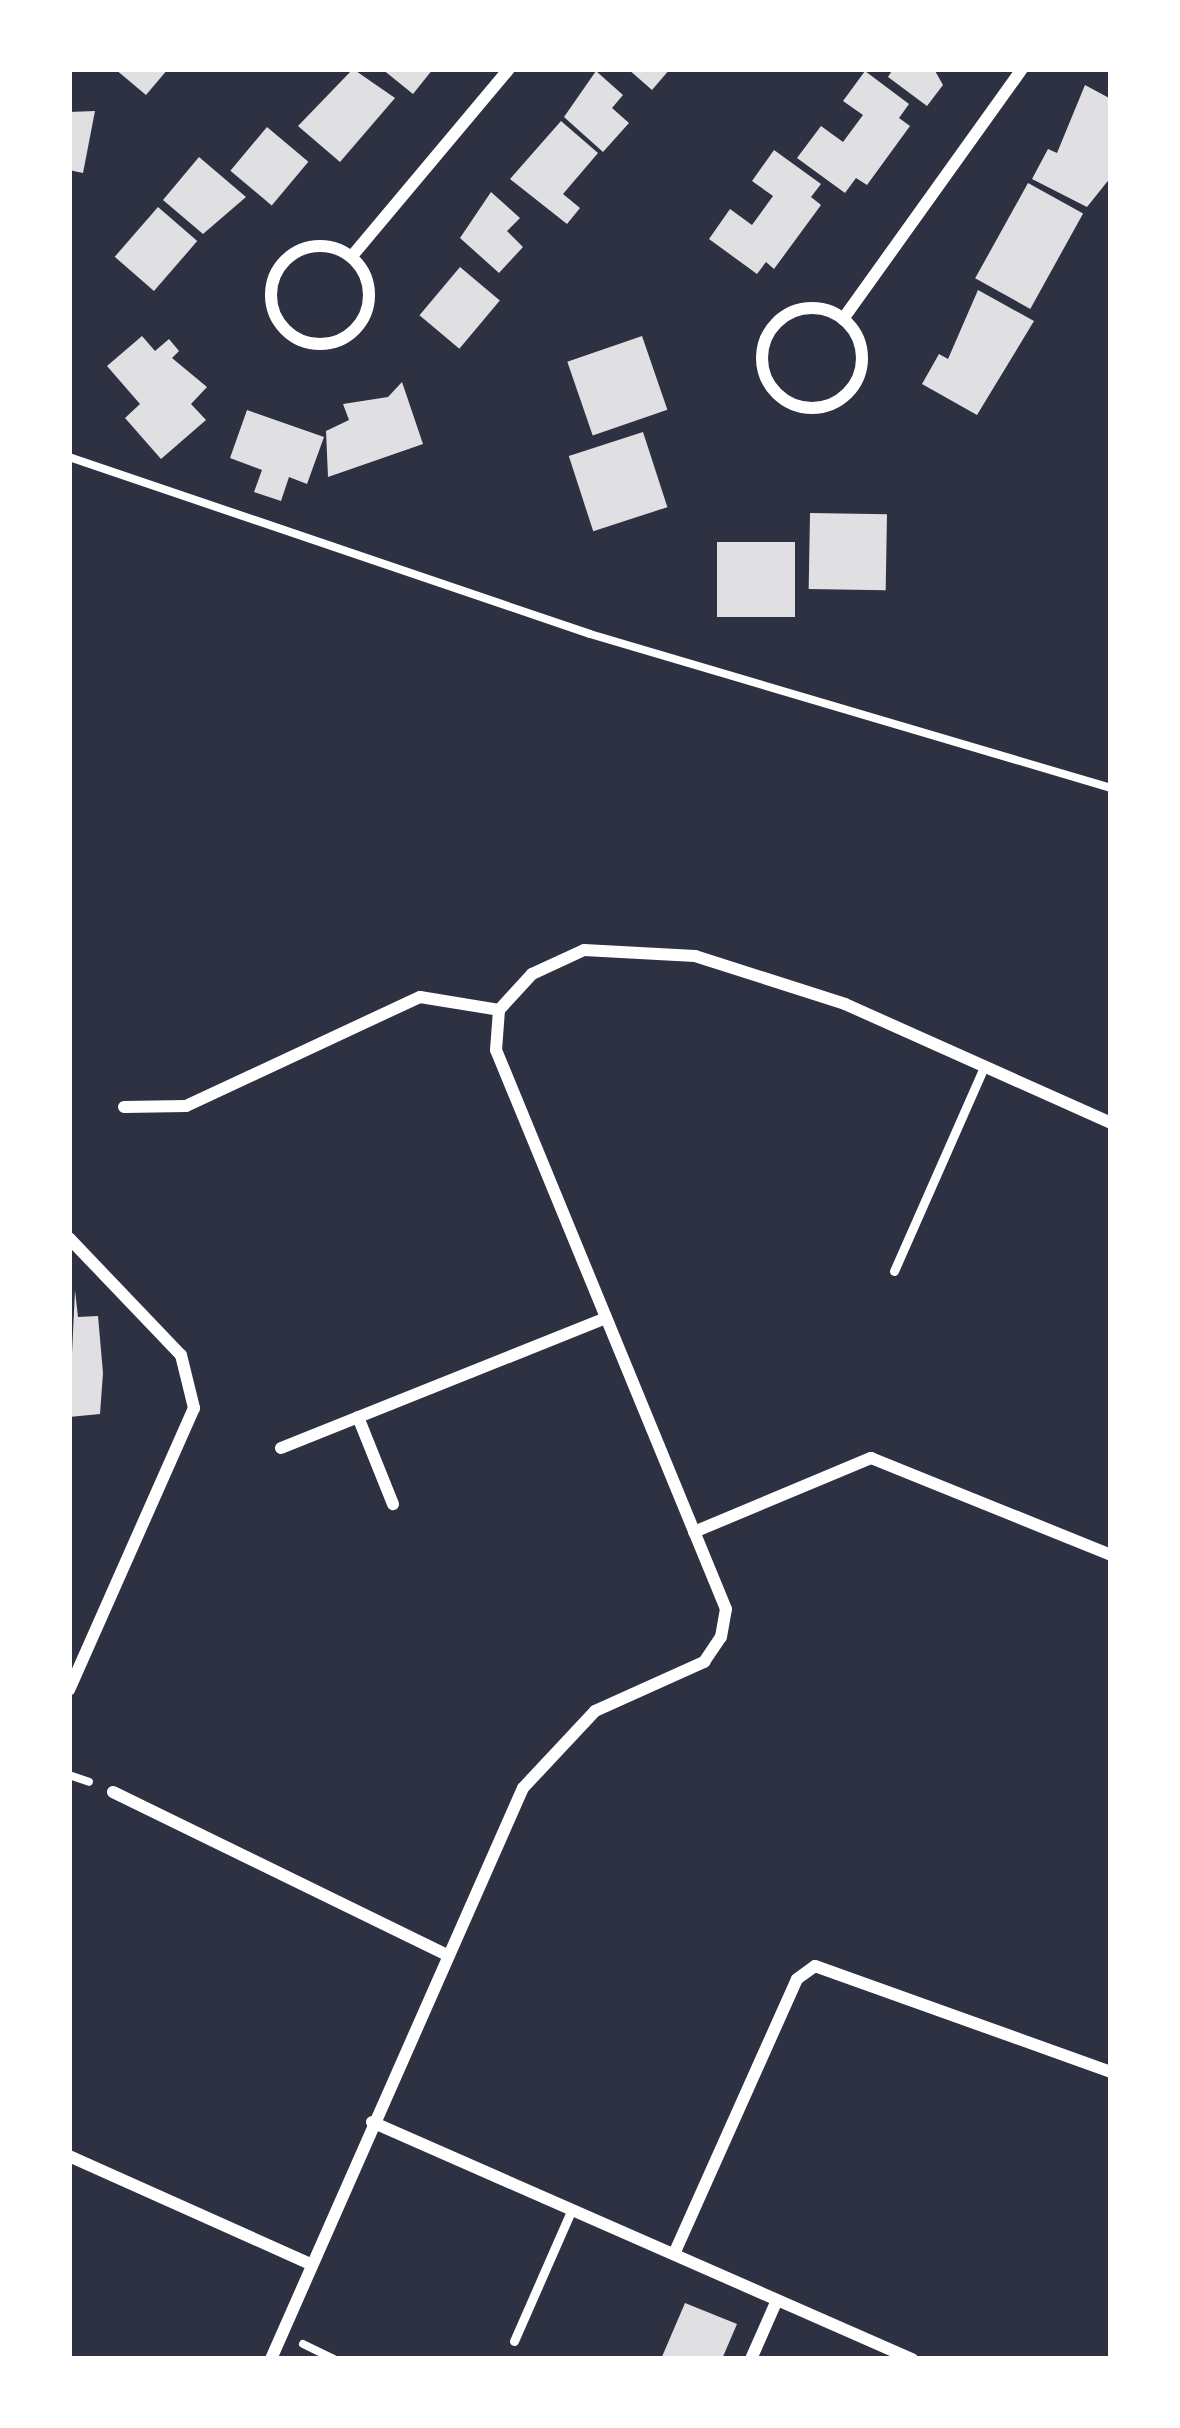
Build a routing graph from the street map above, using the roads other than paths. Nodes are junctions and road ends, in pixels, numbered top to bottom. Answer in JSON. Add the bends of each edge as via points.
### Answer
{"nodes":[{"id":1,"x":509,"y":69,"type":"edge"},
{"id":2,"x":1022,"y":69,"type":"edge"},
{"id":3,"x":352,"y":256,"type":"junction"},
{"id":4,"x":843,"y":320,"type":"junction"},
{"id":5,"x":499,"y":1010,"type":"junction"},
{"id":6,"x":984,"y":1067,"type":"junction"},
{"id":7,"x":124,"y":1106,"type":"dead end"},
{"id":8,"x":1111,"y":1123,"type":"edge"},
{"id":9,"x":69,"y":1238,"type":"edge"},
{"id":10,"x":894,"y":1270,"type":"dead end"},
{"id":11,"x":606,"y":1318,"type":"junction"},
{"id":12,"x":358,"y":1417,"type":"junction"},
{"id":13,"x":280,"y":1448,"type":"dead end"},
{"id":14,"x":393,"y":1504,"type":"dead end"},
{"id":15,"x":694,"y":1532,"type":"junction"},
{"id":16,"x":1111,"y":1555,"type":"edge"},
{"id":17,"x":69,"y":1690,"type":"edge"},
{"id":18,"x":113,"y":1792,"type":"dead end"},
{"id":19,"x":447,"y":1955,"type":"junction"},
{"id":20,"x":1111,"y":2072,"type":"edge"},
{"id":21,"x":372,"y":2122,"type":"junction"},
{"id":22,"x":69,"y":2156,"type":"edge"},
{"id":23,"x":572,"y":2210,"type":"junction"},
{"id":24,"x":674,"y":2254,"type":"junction"},
{"id":25,"x":311,"y":2264,"type":"junction"},
{"id":26,"x":777,"y":2300,"type":"junction"},
{"id":27,"x":514,"y":2341,"type":"dead end"},
{"id":28,"x":271,"y":2359,"type":"edge"},
{"id":29,"x":751,"y":2359,"type":"edge"},
{"id":30,"x":912,"y":2359,"type":"edge"}],
"edges":[{"from":1,"to":3,"type":"street"},
{"from":2,"to":4,"type":"street"},
{"from":3,"to":3,"type":"street","via":[[370,300],[356,329],[328,345],[283,328],[271,298],[291,255],[321,245]]},
{"from":4,"to":4,"type":"street","via":[[861,347],[848,393],[818,408],[774,391],[761,361],[770,329],[813,308]]},
{"from":5,"to":6,"type":"street","via":[[532,974],[584,950],[694,956],[845,1004]]},
{"from":5,"to":7,"type":"street","via":[[420,997],[185,1106]]},
{"from":5,"to":11,"type":"street","via":[[496,1050]]},
{"from":6,"to":8,"type":"street"},
{"from":6,"to":10,"type":"lane"},
{"from":9,"to":17,"type":"street","via":[[181,1355],[194,1408]]},
{"from":11,"to":12,"type":"street"},
{"from":11,"to":15,"type":"street"},
{"from":12,"to":13,"type":"street"},
{"from":12,"to":14,"type":"street"},
{"from":15,"to":16,"type":"street","via":[[871,1458]]},
{"from":15,"to":19,"type":"street","via":[[726,1609],[704,1662],[595,1711],[523,1788]]},
{"from":18,"to":19,"type":"street"},
{"from":19,"to":21,"type":"street"},
{"from":20,"to":24,"type":"street","via":[[815,1966],[797,1979]]},
{"from":21,"to":23,"type":"street"},
{"from":21,"to":25,"type":"street"},
{"from":22,"to":25,"type":"street"},
{"from":23,"to":24,"type":"street"},
{"from":23,"to":27,"type":"lane"},
{"from":24,"to":26,"type":"street"},
{"from":25,"to":28,"type":"street"},
{"from":26,"to":29,"type":"street"},
{"from":26,"to":30,"type":"street"}]}
